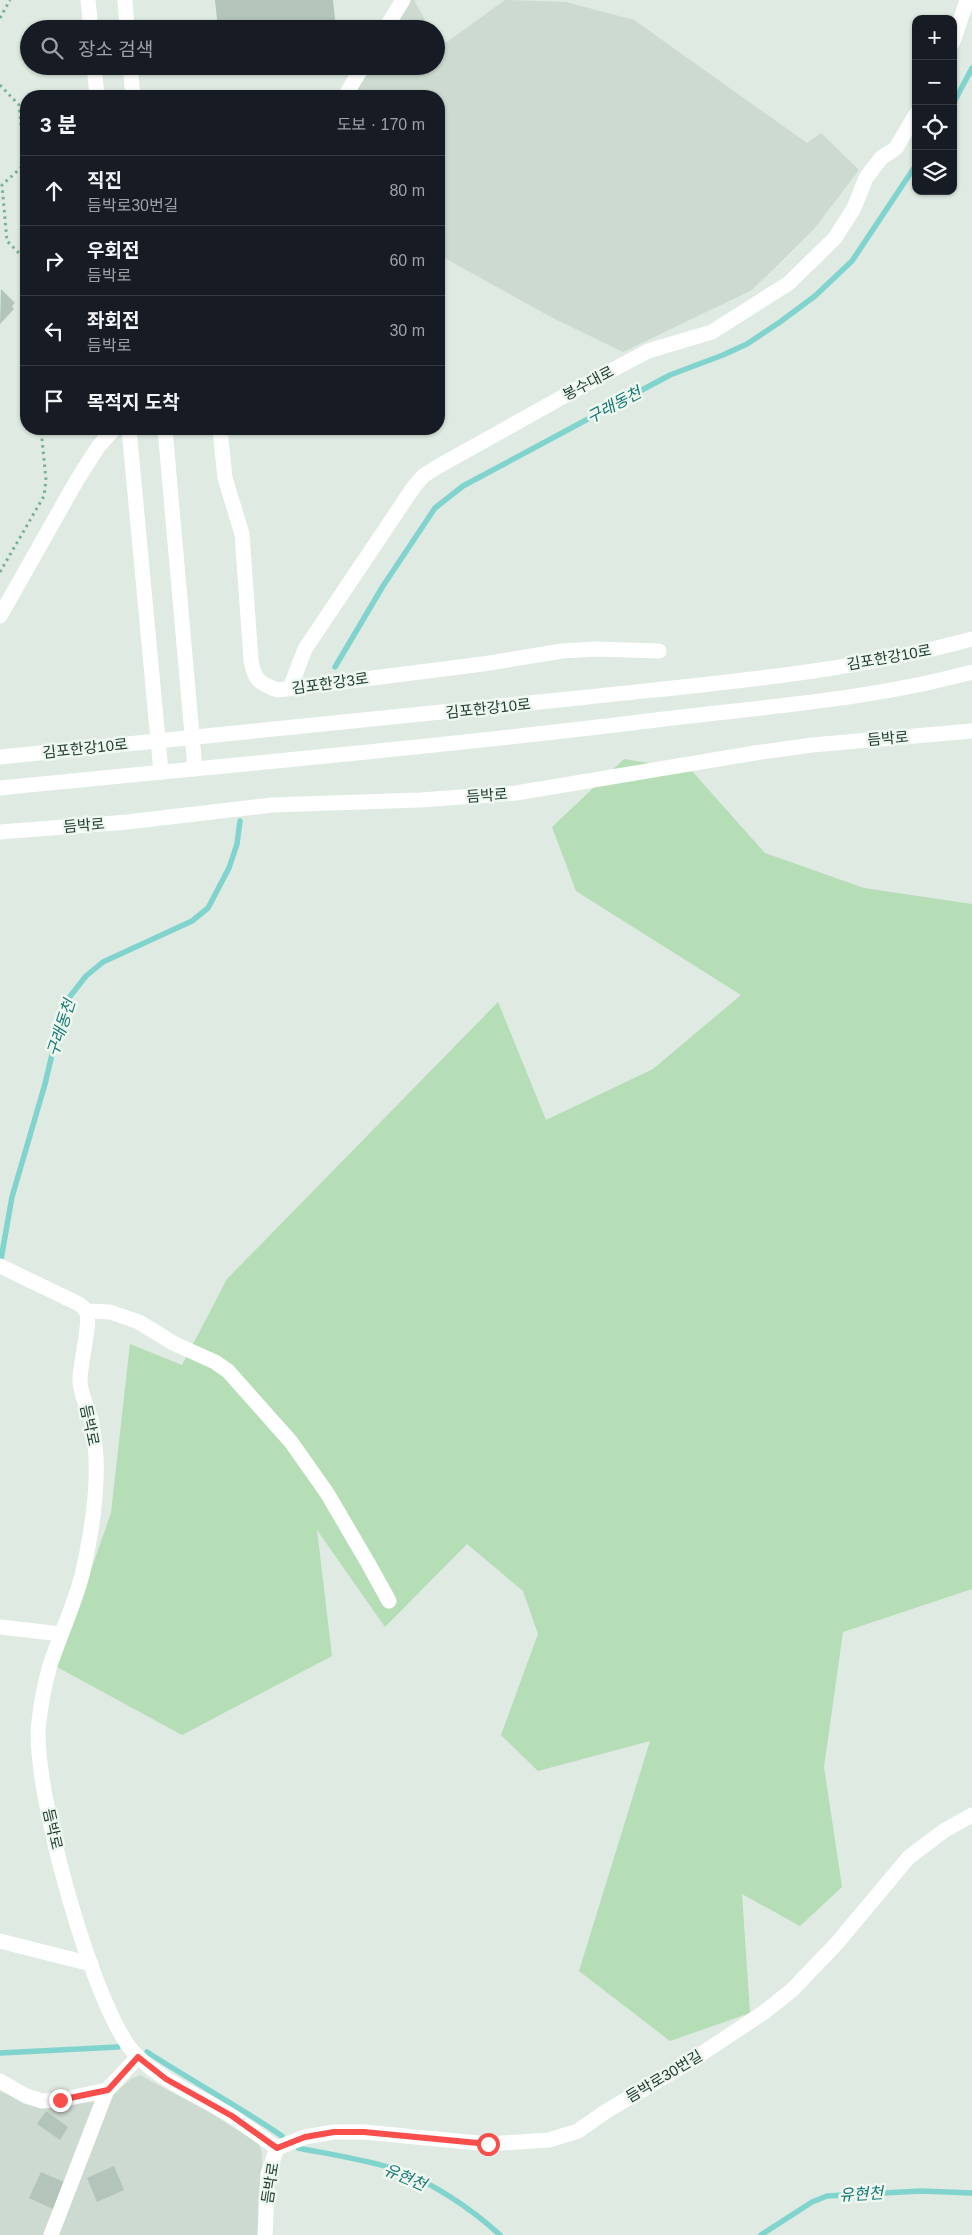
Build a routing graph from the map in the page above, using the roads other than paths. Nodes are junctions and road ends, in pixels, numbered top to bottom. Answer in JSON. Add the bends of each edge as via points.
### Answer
{"nodes":[{"id":1,"x":88,"y":0,"type":"edge"},
{"id":2,"x":125,"y":0,"type":"edge"},
{"id":3,"x":403,"y":0,"type":"edge"},
{"id":4,"x":968,"y":0,"type":"edge"},
{"id":5,"x":90,"y":20,"type":"edge"},
{"id":6,"x":126,"y":20,"type":"edge"},
{"id":7,"x":391,"y":20,"type":"edge"},
{"id":8,"x":957,"y":31,"type":"edge"},
{"id":9,"x":95,"y":75,"type":"edge"},
{"id":10,"x":131,"y":75,"type":"edge"},
{"id":11,"x":358,"y":75,"type":"edge"},
{"id":12,"x":96,"y":90,"type":"edge"},
{"id":13,"x":132,"y":90,"type":"edge"},
{"id":14,"x":349,"y":90,"type":"edge"},
{"id":15,"x":912,"y":121,"type":"edge"},
{"id":16,"x":108,"y":435,"type":"edge"},
{"id":17,"x":130,"y":435,"type":"edge"},
{"id":18,"x":165,"y":435,"type":"edge"},
{"id":19,"x":221,"y":435,"type":"edge"},
{"id":20,"x":0,"y":616,"type":"edge"},
{"id":21,"x":972,"y":639,"type":"edge"},
{"id":22,"x":659,"y":651,"type":"dead end"},
{"id":23,"x":972,"y":672,"type":"edge"},
{"id":24,"x":290,"y":688,"type":"junction"},
{"id":25,"x":972,"y":731,"type":"edge"},
{"id":26,"x":192,"y":736,"type":"junction"},
{"id":27,"x":156,"y":740,"type":"junction"},
{"id":28,"x":0,"y":757,"type":"edge"},
{"id":29,"x":195,"y":769,"type":"junction"},
{"id":30,"x":160,"y":772,"type":"junction"},
{"id":31,"x":0,"y":788,"type":"edge"},
{"id":32,"x":0,"y":832,"type":"edge"},
{"id":33,"x":5,"y":1268,"type":"edge"},
{"id":34,"x":86,"y":1311,"type":"junction"},
{"id":35,"x":388,"y":1602,"type":"dead end"},
{"id":36,"x":0,"y":1627,"type":"edge"},
{"id":37,"x":61,"y":1634,"type":"junction"},
{"id":38,"x":972,"y":1815,"type":"edge"},
{"id":39,"x":0,"y":1941,"type":"edge"},
{"id":40,"x":91,"y":1964,"type":"junction"},
{"id":41,"x":138,"y":2057,"type":"junction"},
{"id":42,"x":0,"y":2080,"type":"edge"},
{"id":43,"x":108,"y":2090,"type":"junction"},
{"id":44,"x":277,"y":2148,"type":"junction"},
{"id":45,"x":51,"y":2235,"type":"edge"},
{"id":46,"x":265,"y":2235,"type":"edge"}],
"edges":[{"from":1,"to":5,"type":"street"},
{"from":2,"to":6,"type":"street"},
{"from":3,"to":7,"type":"street"},
{"from":4,"to":8,"type":"street"},
{"from":9,"to":12,"type":"street"},
{"from":10,"to":13,"type":"street"},
{"from":11,"to":14,"type":"street"},
{"from":15,"to":24,"type":"street","name":"봉수대로","via":[[896,148],[881,158],[866,178],[854,208],[835,238],[789,283],[712,332],[648,351],[423,476],[305,649]]},
{"from":16,"to":20,"type":"street","via":[[77,480]]},
{"from":17,"to":27,"type":"street"},
{"from":18,"to":26,"type":"street"},
{"from":19,"to":24,"type":"street","name":"김포한강3로","via":[[225,478],[242,534],[253,674],[264,686],[278,690]]},
{"from":21,"to":26,"type":"street","name":"김포한강10로","via":[[931,650],[780,676],[474,710]]},
{"from":22,"to":24,"type":"street","name":"김포한강3로","via":[[562,651]]},
{"from":23,"to":29,"type":"street","name":"김포한강10로","via":[[850,696],[492,740]]},
{"from":25,"to":32,"type":"street","name":"듬박로","via":[[812,745],[516,793],[272,805],[127,822]]},
{"from":26,"to":27,"type":"street","name":"김포한강10로"},
{"from":26,"to":29,"type":"street"},
{"from":27,"to":28,"type":"street","name":"김포한강10로"},
{"from":27,"to":30,"type":"street"},
{"from":29,"to":30,"type":"street","name":"김포한강10로"},
{"from":30,"to":31,"type":"street","name":"김포한강10로"},
{"from":33,"to":34,"type":"street","via":[[65,1295]]},
{"from":34,"to":35,"type":"street","via":[[110,1312],[139,1322],[228,1372],[291,1442],[326,1492]]},
{"from":34,"to":37,"type":"street","name":"듬박로","via":[[88,1321],[80,1383],[91,1419],[96,1480],[82,1576]]},
{"from":36,"to":37,"type":"street"},
{"from":37,"to":40,"type":"street","name":"듬박로","via":[[39,1720],[38,1755],[60,1863]]},
{"from":38,"to":44,"type":"street","name":"듬박로30번길","via":[[909,1857],[837,1943],[792,1990],[686,2064],[578,2131],[549,2140],[488,2144],[334,2132],[305,2137]]},
{"from":39,"to":40,"type":"street"},
{"from":40,"to":41,"type":"street","name":"듬박로","via":[[110,2012],[126,2043]]},
{"from":41,"to":43,"type":"street"},
{"from":41,"to":44,"type":"street","name":"듬박로","via":[[166,2079],[232,2116]]},
{"from":42,"to":43,"type":"street","via":[[26,2096],[42,2101]]},
{"from":43,"to":45,"type":"street"},
{"from":44,"to":46,"type":"street","name":"듬박로","via":[[268,2174]]}]}
